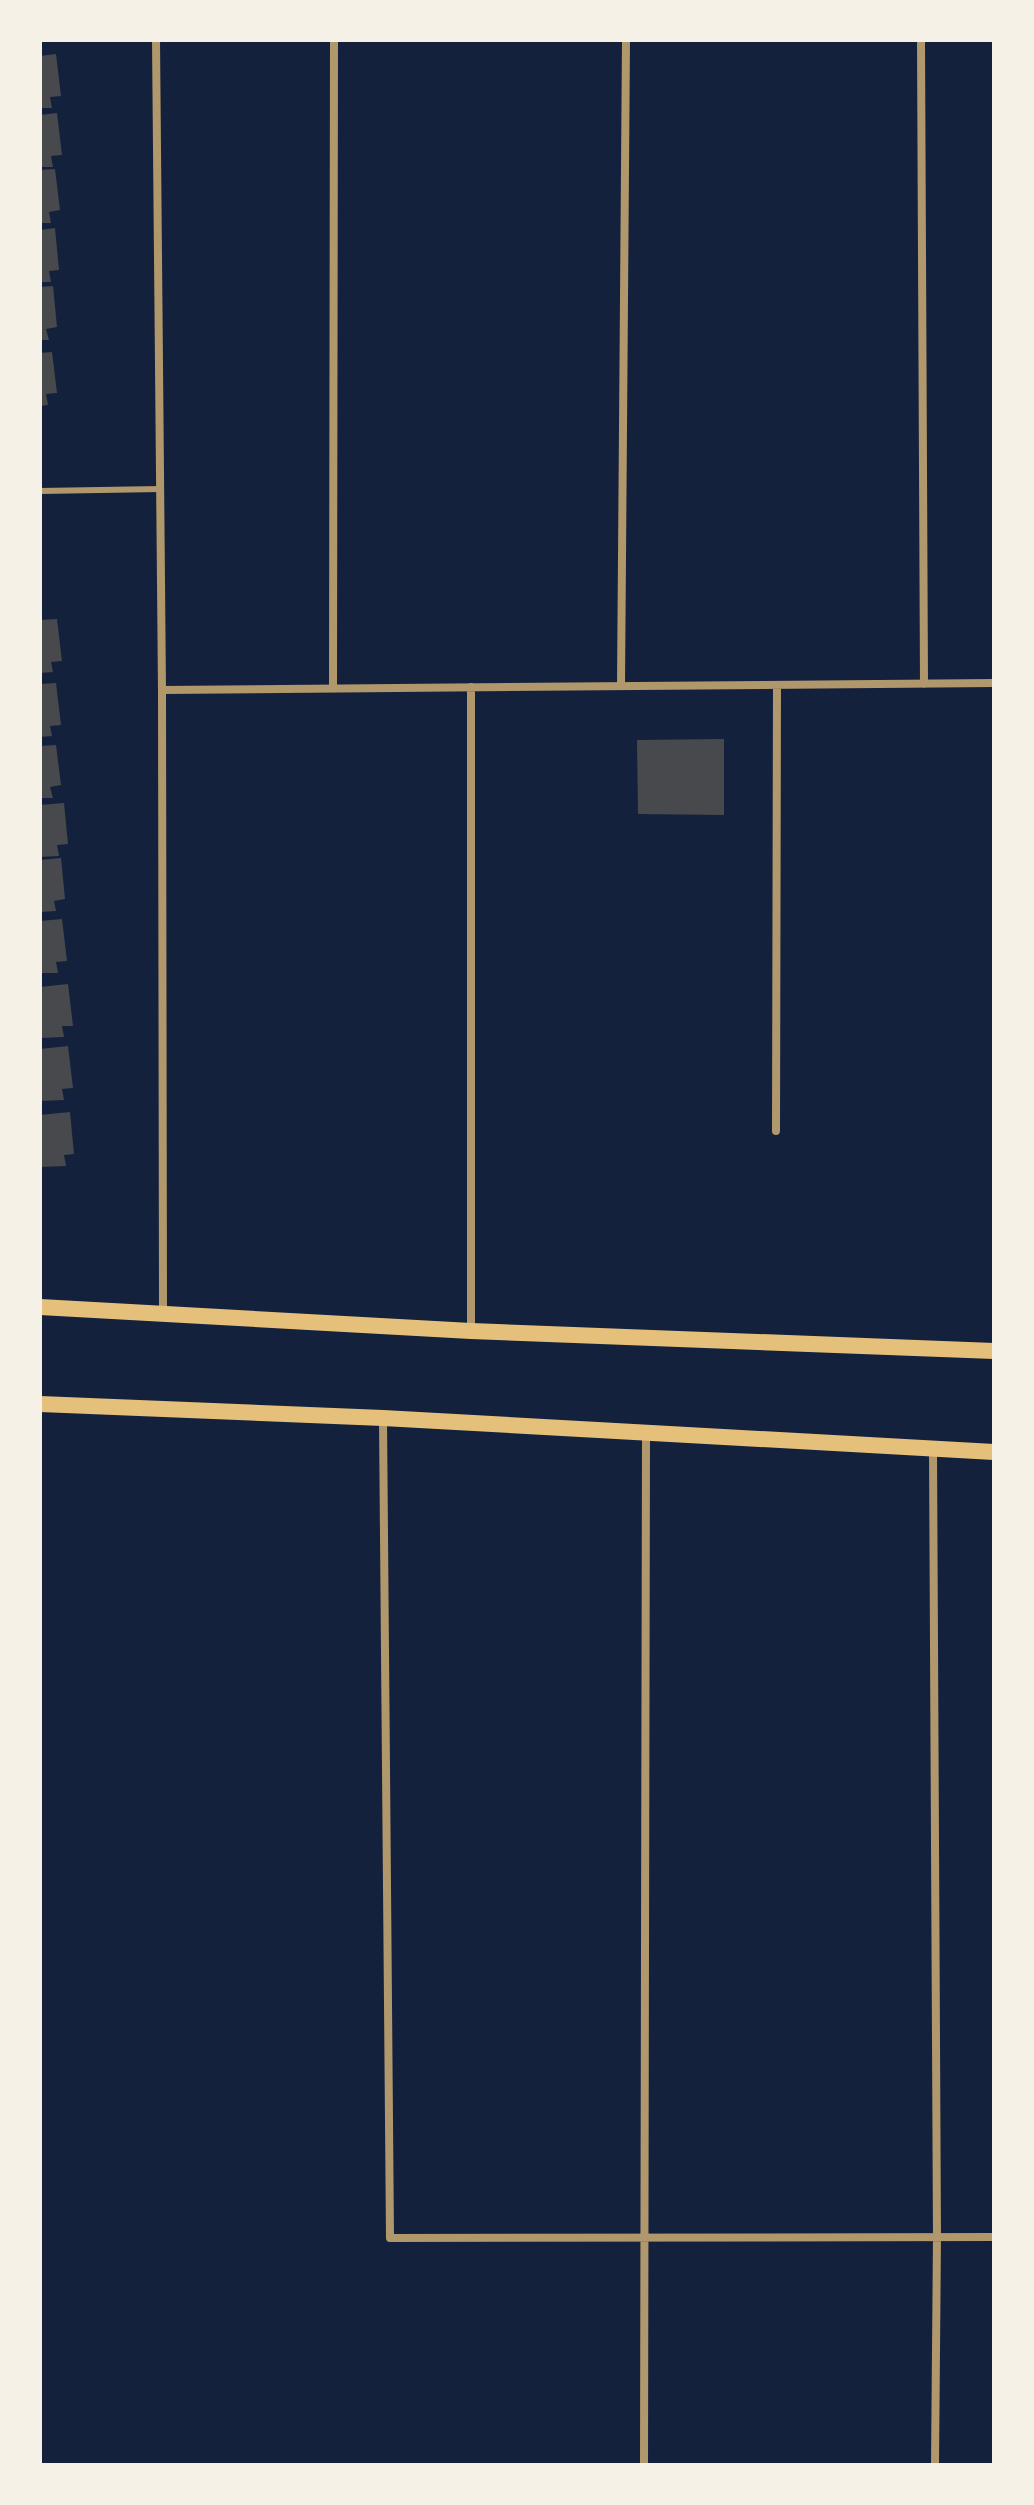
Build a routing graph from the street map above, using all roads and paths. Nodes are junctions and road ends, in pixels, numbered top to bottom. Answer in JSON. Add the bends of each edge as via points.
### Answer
{"nodes":[{"id":1,"x":156,"y":40,"type":"edge"},
{"id":2,"x":334,"y":40,"type":"edge"},
{"id":3,"x":626,"y":40,"type":"edge"},
{"id":4,"x":921,"y":40,"type":"edge"},
{"id":5,"x":160,"y":489,"type":"junction"},
{"id":6,"x":40,"y":491,"type":"edge"},
{"id":7,"x":994,"y":683,"type":"edge"},
{"id":8,"x":924,"y":684,"type":"junction"},
{"id":9,"x":777,"y":685,"type":"junction"},
{"id":10,"x":621,"y":686,"type":"junction"},
{"id":11,"x":471,"y":687,"type":"junction"},
{"id":12,"x":333,"y":688,"type":"junction"},
{"id":13,"x":162,"y":690,"type":"junction"},
{"id":14,"x":776,"y":1131,"type":"dead end"},
{"id":15,"x":40,"y":1307,"type":"edge"},
{"id":16,"x":163,"y":1313,"type":"junction"},
{"id":17,"x":471,"y":1331,"type":"junction"},
{"id":18,"x":994,"y":1351,"type":"edge"},
{"id":19,"x":40,"y":1404,"type":"edge"},
{"id":20,"x":383,"y":1418,"type":"junction"},
{"id":21,"x":646,"y":1435,"type":"junction"},
{"id":22,"x":933,"y":1449,"type":"junction"},
{"id":23,"x":994,"y":1452,"type":"edge"},
{"id":24,"x":937,"y":2237,"type":"junction"},
{"id":25,"x":994,"y":2237,"type":"edge"},
{"id":26,"x":644,"y":2238,"type":"junction"},
{"id":27,"x":644,"y":2465,"type":"edge"},
{"id":28,"x":935,"y":2465,"type":"edge"}],
"edges":[{"from":1,"to":5,"type":"street"},
{"from":2,"to":12,"type":"street"},
{"from":3,"to":10,"type":"street"},
{"from":4,"to":8,"type":"street"},
{"from":5,"to":6,"type":"lane"},
{"from":5,"to":13,"type":"street"},
{"from":7,"to":8,"type":"street"},
{"from":8,"to":9,"type":"street"},
{"from":9,"to":10,"type":"street"},
{"from":9,"to":14,"type":"street"},
{"from":10,"to":11,"type":"street"},
{"from":11,"to":12,"type":"street"},
{"from":11,"to":17,"type":"street"},
{"from":12,"to":13,"type":"street"},
{"from":13,"to":16,"type":"street"},
{"from":15,"to":16,"type":"main road"},
{"from":16,"to":17,"type":"main road"},
{"from":17,"to":18,"type":"main road"},
{"from":19,"to":20,"type":"main road"},
{"from":20,"to":21,"type":"main road"},
{"from":20,"to":26,"type":"street","via":[[390,2238]]},
{"from":21,"to":22,"type":"main road"},
{"from":21,"to":26,"type":"street"},
{"from":22,"to":23,"type":"main road"},
{"from":22,"to":24,"type":"street"},
{"from":24,"to":25,"type":"street"},
{"from":24,"to":26,"type":"street"},
{"from":24,"to":28,"type":"street"},
{"from":26,"to":27,"type":"street"}]}
